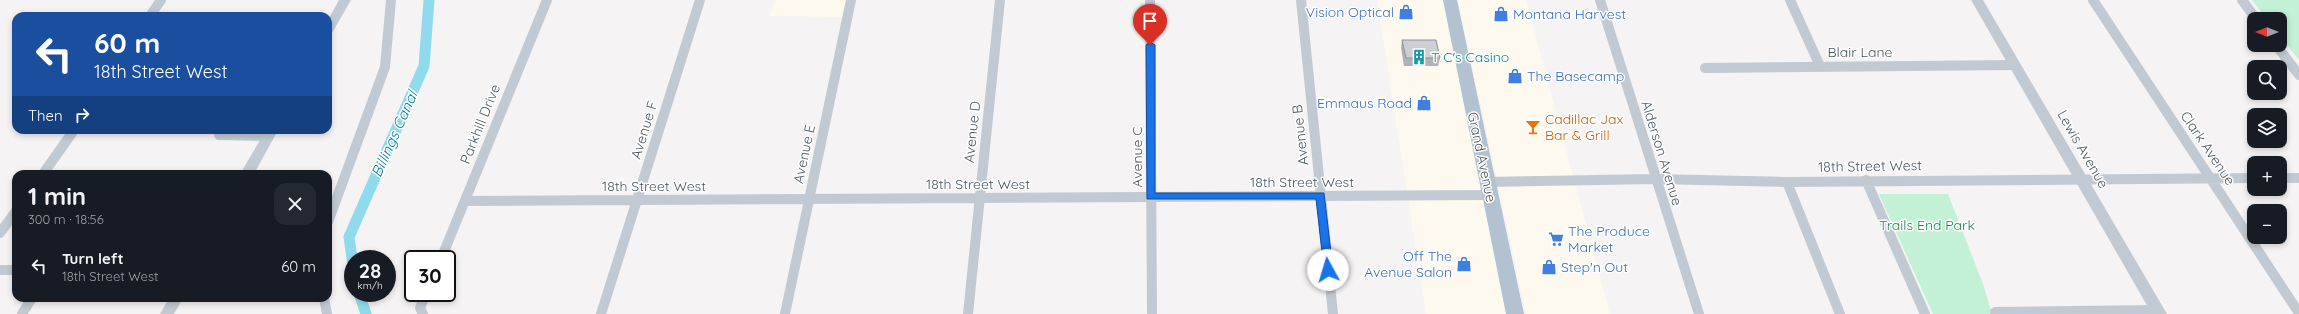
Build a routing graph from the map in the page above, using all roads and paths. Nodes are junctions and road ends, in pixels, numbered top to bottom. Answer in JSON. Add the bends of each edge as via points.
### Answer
{"nodes":[{"id":1,"x":161,"y":0,"type":"edge"},
{"id":2,"x":345,"y":0,"type":"edge"},
{"id":3,"x":392,"y":0,"type":"edge"},
{"id":4,"x":547,"y":0,"type":"edge"},
{"id":5,"x":700,"y":0,"type":"edge"},
{"id":6,"x":851,"y":0,"type":"edge"},
{"id":7,"x":1000,"y":0,"type":"edge"},
{"id":8,"x":1150,"y":0,"type":"edge"},
{"id":9,"x":1301,"y":0,"type":"edge"},
{"id":10,"x":1450,"y":0,"type":"edge"},
{"id":11,"x":1600,"y":0,"type":"edge"},
{"id":12,"x":1790,"y":0,"type":"edge"},
{"id":13,"x":1977,"y":0,"type":"edge"},
{"id":14,"x":2093,"y":0,"type":"edge"},
{"id":15,"x":2242,"y":0,"type":"edge"},
{"id":16,"x":153,"y":12,"type":"edge"},
{"id":17,"x":2251,"y":12,"type":"edge"},
{"id":18,"x":332,"y":23,"type":"edge"},
{"id":19,"x":2281,"y":52,"type":"edge"},
{"id":20,"x":2015,"y":65,"type":"junction"},
{"id":21,"x":1820,"y":66,"type":"junction"},
{"id":22,"x":1705,"y":68,"type":"dead end"},
{"id":23,"x":2299,"y":75,"type":"edge"},
{"id":24,"x":71,"y":134,"type":"edge"},
{"id":25,"x":244,"y":134,"type":"edge"},
{"id":26,"x":269,"y":134,"type":"edge"},
{"id":27,"x":219,"y":135,"type":"dead end"},
{"id":28,"x":46,"y":170,"type":"edge"},
{"id":29,"x":249,"y":170,"type":"edge"},
{"id":30,"x":2081,"y":178,"type":"junction"},
{"id":31,"x":2247,"y":178,"type":"edge"},
{"id":32,"x":2287,"y":178,"type":"edge"},
{"id":33,"x":2299,"y":178,"type":"edge"},
{"id":34,"x":1655,"y":179,"type":"junction"},
{"id":35,"x":2212,"y":179,"type":"junction"},
{"id":36,"x":1866,"y":180,"type":"junction"},
{"id":37,"x":1787,"y":182,"type":"junction"},
{"id":38,"x":1489,"y":188,"type":"junction"},
{"id":39,"x":1321,"y":196,"type":"junction"},
{"id":40,"x":1151,"y":197,"type":"junction"},
{"id":41,"x":979,"y":198,"type":"junction"},
{"id":42,"x":810,"y":199,"type":"junction"},
{"id":43,"x":637,"y":200,"type":"junction"},
{"id":44,"x":465,"y":201,"type":"junction"},
{"id":45,"x":332,"y":202,"type":"edge"},
{"id":46,"x":12,"y":216,"type":"edge"},
{"id":47,"x":0,"y":233,"type":"edge"},
{"id":48,"x":445,"y":250,"type":"edge"},
{"id":49,"x":0,"y":270,"type":"edge"},
{"id":50,"x":12,"y":270,"type":"edge"},
{"id":51,"x":30,"y":302,"type":"edge"},
{"id":52,"x":174,"y":302,"type":"edge"},
{"id":53,"x":325,"y":302,"type":"edge"},
{"id":54,"x":422,"y":302,"type":"edge"},
{"id":55,"x":1995,"y":312,"type":"dead end"},
{"id":56,"x":2159,"y":312,"type":"edge"},
{"id":57,"x":2299,"y":313,"type":"edge"},
{"id":58,"x":22,"y":314,"type":"edge"},
{"id":59,"x":167,"y":314,"type":"edge"},
{"id":60,"x":327,"y":314,"type":"edge"},
{"id":61,"x":423,"y":314,"type":"edge"},
{"id":62,"x":601,"y":314,"type":"edge"},
{"id":63,"x":786,"y":314,"type":"edge"},
{"id":64,"x":968,"y":314,"type":"edge"},
{"id":65,"x":1152,"y":314,"type":"edge"},
{"id":66,"x":1333,"y":314,"type":"edge"},
{"id":67,"x":1515,"y":314,"type":"edge"},
{"id":68,"x":1699,"y":314,"type":"edge"},
{"id":69,"x":1840,"y":314,"type":"edge"},
{"id":70,"x":1925,"y":314,"type":"edge"}],
"edges":[{"from":1,"to":16,"type":"street"},
{"from":2,"to":18,"type":"street"},
{"from":3,"to":45,"type":"street","via":[[385,66]]},
{"from":4,"to":44,"type":"street","name":"Parkhill Drive"},
{"from":5,"to":43,"type":"street","name":"Avenue F"},
{"from":6,"to":42,"type":"street","name":"Avenue E"},
{"from":7,"to":41,"type":"street","name":"Avenue D"},
{"from":8,"to":40,"type":"street","name":"Avenue C"},
{"from":9,"to":39,"type":"street","name":"Avenue B"},
{"from":10,"to":38,"type":"main road","name":"Grand Avenue"},
{"from":11,"to":34,"type":"street","name":"Alderson Avenue"},
{"from":12,"to":21,"type":"street"},
{"from":13,"to":20,"type":"street","name":"Lewis Avenue"},
{"from":14,"to":35,"type":"street","name":"Clark Avenue"},
{"from":15,"to":17,"type":"street"},
{"from":19,"to":23,"type":"street"},
{"from":20,"to":21,"type":"street","name":"Blair Lane"},
{"from":20,"to":30,"type":"street","name":"Lewis Avenue"},
{"from":21,"to":22,"type":"street","name":"Blair Lane"},
{"from":24,"to":28,"type":"street"},
{"from":25,"to":27,"type":"street"},
{"from":26,"to":29,"type":"street"},
{"from":30,"to":35,"type":"street","name":"18th Street West"},
{"from":30,"to":36,"type":"street","name":"18th Street West"},
{"from":30,"to":56,"type":"street","name":"Lewis Avenue"},
{"from":31,"to":35,"type":"street","name":"18th Street West"},
{"from":32,"to":33,"type":"street"},
{"from":34,"to":37,"type":"street","name":"18th Street West"},
{"from":34,"to":38,"type":"street","name":"18th Street West"},
{"from":34,"to":68,"type":"street","name":"Alderson Avenue"},
{"from":35,"to":57,"type":"street","name":"Clark Avenue"},
{"from":36,"to":37,"type":"street","name":"18th Street West"},
{"from":36,"to":70,"type":"street"},
{"from":37,"to":69,"type":"street"},
{"from":38,"to":39,"type":"street","name":"18th Street West"},
{"from":38,"to":67,"type":"main road","name":"Grand Avenue"},
{"from":39,"to":40,"type":"street","name":"18th Street West"},
{"from":39,"to":66,"type":"street","name":"Avenue B"},
{"from":40,"to":41,"type":"street","name":"18th Street West"},
{"from":40,"to":65,"type":"street","name":"Avenue C"},
{"from":41,"to":42,"type":"street","name":"18th Street West"},
{"from":41,"to":64,"type":"street","name":"Avenue D"},
{"from":42,"to":43,"type":"street","name":"18th Street West"},
{"from":42,"to":63,"type":"street","name":"Avenue E"},
{"from":43,"to":44,"type":"street","name":"18th Street West"},
{"from":43,"to":62,"type":"street","name":"Avenue F"},
{"from":44,"to":48,"type":"street","name":"Parkhill Drive"},
{"from":46,"to":47,"type":"street"},
{"from":49,"to":50,"type":"street"},
{"from":51,"to":58,"type":"street"},
{"from":52,"to":59,"type":"street"},
{"from":53,"to":60,"type":"street"},
{"from":54,"to":61,"type":"street","via":[[420,308]]},
{"from":55,"to":56,"type":"street"}]}
